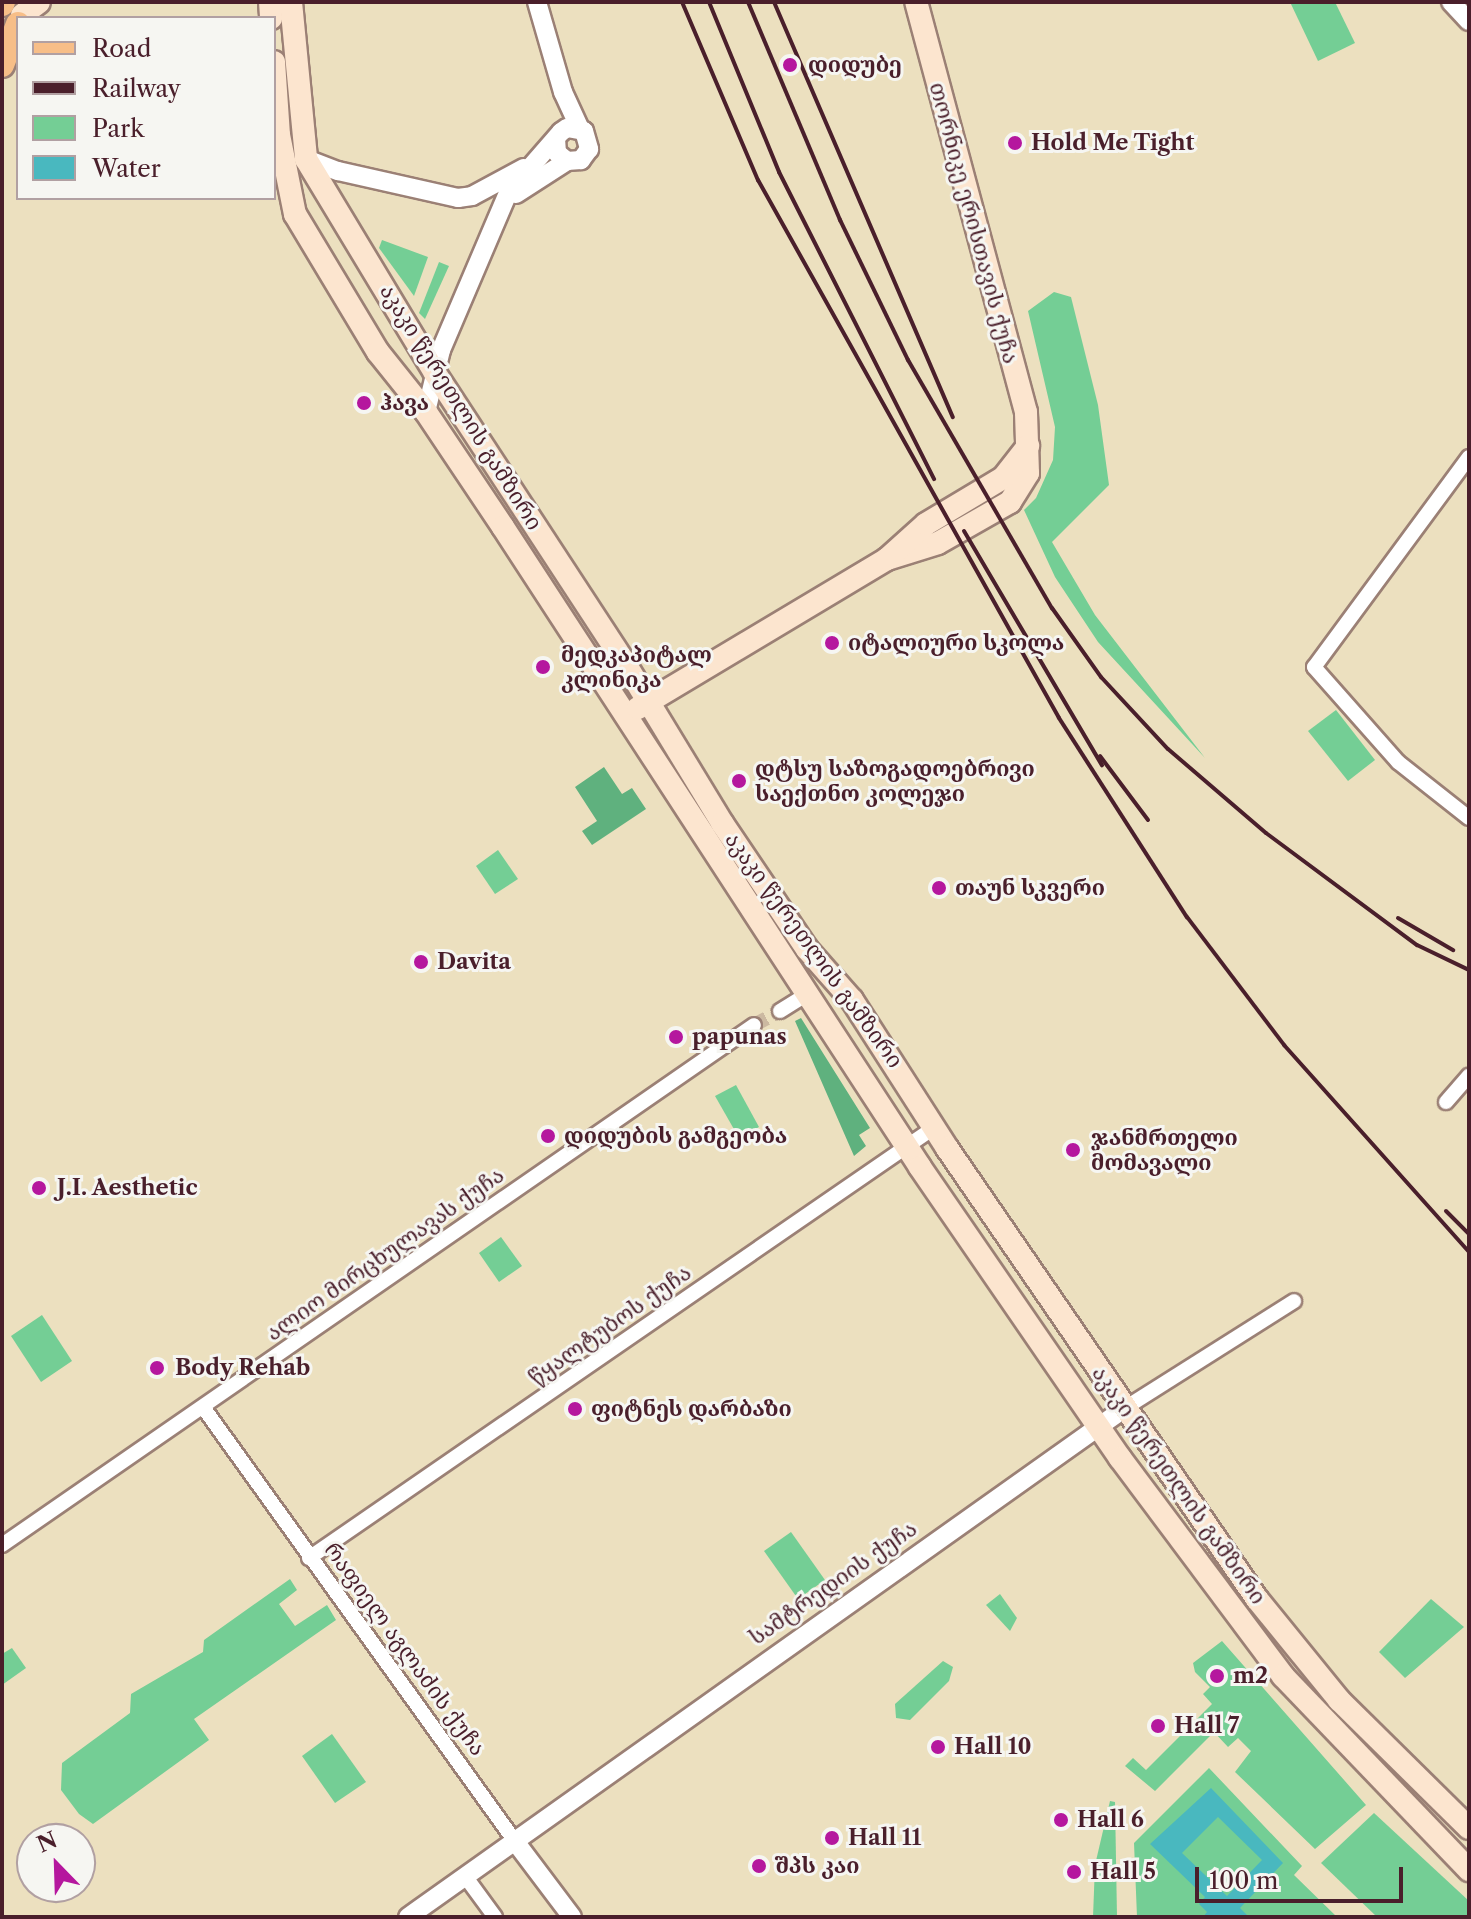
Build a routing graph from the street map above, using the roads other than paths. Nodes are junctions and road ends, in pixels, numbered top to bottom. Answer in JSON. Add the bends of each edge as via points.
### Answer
{"nodes":[{"id":1,"x":291,"y":2,"type":"edge"},
{"id":2,"x":537,"y":2,"type":"edge"},
{"id":3,"x":916,"y":2,"type":"edge"},
{"id":4,"x":1451,"y":2,"type":"edge"},
{"id":5,"x":17,"y":10,"type":"edge"},
{"id":6,"x":1469,"y":21,"type":"edge"},
{"id":7,"x":2,"y":65,"type":"edge"},
{"id":8,"x":276,"y":91,"type":"edge"},
{"id":9,"x":563,"y":92,"type":"junction"},
{"id":10,"x":580,"y":129,"type":"junction"},
{"id":11,"x":558,"y":136,"type":"junction"},
{"id":12,"x":306,"y":159,"type":"junction"},
{"id":13,"x":567,"y":161,"type":"junction"},
{"id":14,"x":533,"y":162,"type":"junction"},
{"id":15,"x":499,"y":208,"type":"junction"},
{"id":16,"x":435,"y":373,"type":"junction"},
{"id":17,"x":426,"y":412,"type":"junction"},
{"id":18,"x":1469,"y":457,"type":"edge"},
{"id":19,"x":648,"y":702,"type":"junction"},
{"id":20,"x":624,"y":718,"type":"junction"},
{"id":21,"x":1469,"y":818,"type":"edge"},
{"id":22,"x":807,"y":994,"type":"junction"},
{"id":23,"x":780,"y":1011,"type":"tunnel mouth"},
{"id":24,"x":754,"y":1025,"type":"tunnel mouth"},
{"id":25,"x":1469,"y":1076,"type":"edge"},
{"id":26,"x":1446,"y":1102,"type":"dead end"},
{"id":27,"x":935,"y":1127,"type":"junction"},
{"id":28,"x":907,"y":1146,"type":"junction"},
{"id":29,"x":1294,"y":1301,"type":"dead end"},
{"id":30,"x":203,"y":1407,"type":"junction"},
{"id":31,"x":1125,"y":1408,"type":"junction"},
{"id":32,"x":1097,"y":1426,"type":"junction"},
{"id":33,"x":2,"y":1545,"type":"edge"},
{"id":34,"x":309,"y":1558,"type":"junction"},
{"id":35,"x":1469,"y":1828,"type":"edge"},
{"id":36,"x":514,"y":1840,"type":"junction"},
{"id":37,"x":1469,"y":1870,"type":"edge"},
{"id":38,"x":465,"y":1876,"type":"junction"},
{"id":39,"x":408,"y":1917,"type":"edge"},
{"id":40,"x":495,"y":1917,"type":"edge"},
{"id":41,"x":572,"y":1917,"type":"edge"}],
"edges":[{"from":1,"to":12,"type":"main road","name":"აკაკი წერეთლის გამზირი"},
{"from":2,"to":9,"type":"street"},
{"from":3,"to":19,"type":"main road","name":"თორნიკე ერისთავის ქუჩა","via":[[1026,412],[1028,473],[1010,502],[938,543],[887,559]]},
{"from":4,"to":6,"type":"street"},
{"from":5,"to":7,"type":"main road"},
{"from":8,"to":17,"type":"main road","name":"აკაკი წერეთლის გამზირი","via":[[279,135],[299,223],[383,360]]},
{"from":9,"to":10,"type":"street"},
{"from":9,"to":11,"type":"street"},
{"from":10,"to":11,"type":"street"},
{"from":10,"to":13,"type":"street","via":[[589,149],[581,160]]},
{"from":11,"to":13,"type":"street","via":[[557,153]]},
{"from":11,"to":14,"type":"street"},
{"from":12,"to":14,"type":"street","via":[[458,198],[472,196]]},
{"from":12,"to":16,"type":"main road","name":"აკაკი წერეთლის გამზირი"},
{"from":13,"to":15,"type":"street"},
{"from":14,"to":15,"type":"street"},
{"from":15,"to":16,"type":"street"},
{"from":16,"to":17,"type":"street"},
{"from":16,"to":19,"type":"main road","name":"აკაკი წერეთლის გამზირი"},
{"from":17,"to":20,"type":"main road","name":"აკაკი წერეთლის გამზირი"},
{"from":18,"to":21,"type":"street","via":[[1314,667],[1398,762]]},
{"from":19,"to":20,"type":"main road","name":"თორნიკე ერისთავის ქუჩა"},
{"from":19,"to":27,"type":"main road","name":"აკაკი წერეთლის გამზირი","via":[[807,949],[852,1000]]},
{"from":20,"to":22,"type":"main road","name":"აკაკი წერეთლის გამზირი"},
{"from":22,"to":23,"type":"street"},
{"from":22,"to":28,"type":"main road","name":"აკაკი წერეთლის გამზირი"},
{"from":24,"to":30,"type":"street","name":"ალიო მირცხულავას ქუჩა"},
{"from":25,"to":26,"type":"street"},
{"from":27,"to":28,"type":"street","name":"წყალტუბოს ქუჩა"},
{"from":27,"to":31,"type":"main road","name":"აკაკი წერეთლის გამზირი"},
{"from":28,"to":32,"type":"main road","name":"აკაკი წერეთლის გამზირი"},
{"from":28,"to":34,"type":"street","name":"წყალტუბოს ქუჩა"},
{"from":29,"to":31,"type":"street","name":"სამტრედიის ქუჩა"},
{"from":30,"to":33,"type":"street","name":"ალიო მირცხულავას ქუჩა"},
{"from":30,"to":34,"type":"street","name":"რაფიელ აგლაძის ქუჩა"},
{"from":31,"to":32,"type":"street","name":"სამტრედიის ქუჩა"},
{"from":31,"to":35,"type":"main road","name":"აკაკი წერეთლის გამზირი","via":[[1299,1653],[1374,1738]]},
{"from":32,"to":36,"type":"street","name":"სამტრედიის ქუჩა"},
{"from":32,"to":37,"type":"main road","name":"აკაკი წერეთლის გამზირი","via":[[1283,1676]]},
{"from":34,"to":36,"type":"street","name":"რაფიელ აგლაძის ქუჩა"},
{"from":36,"to":38,"type":"street","name":"სამტრედიის ქუჩა"},
{"from":36,"to":41,"type":"street","name":"რაფიელ აგლაძის ქუჩა"},
{"from":38,"to":39,"type":"street","name":"სამტრედიის ქუჩა"},
{"from":38,"to":40,"type":"street"}]}
